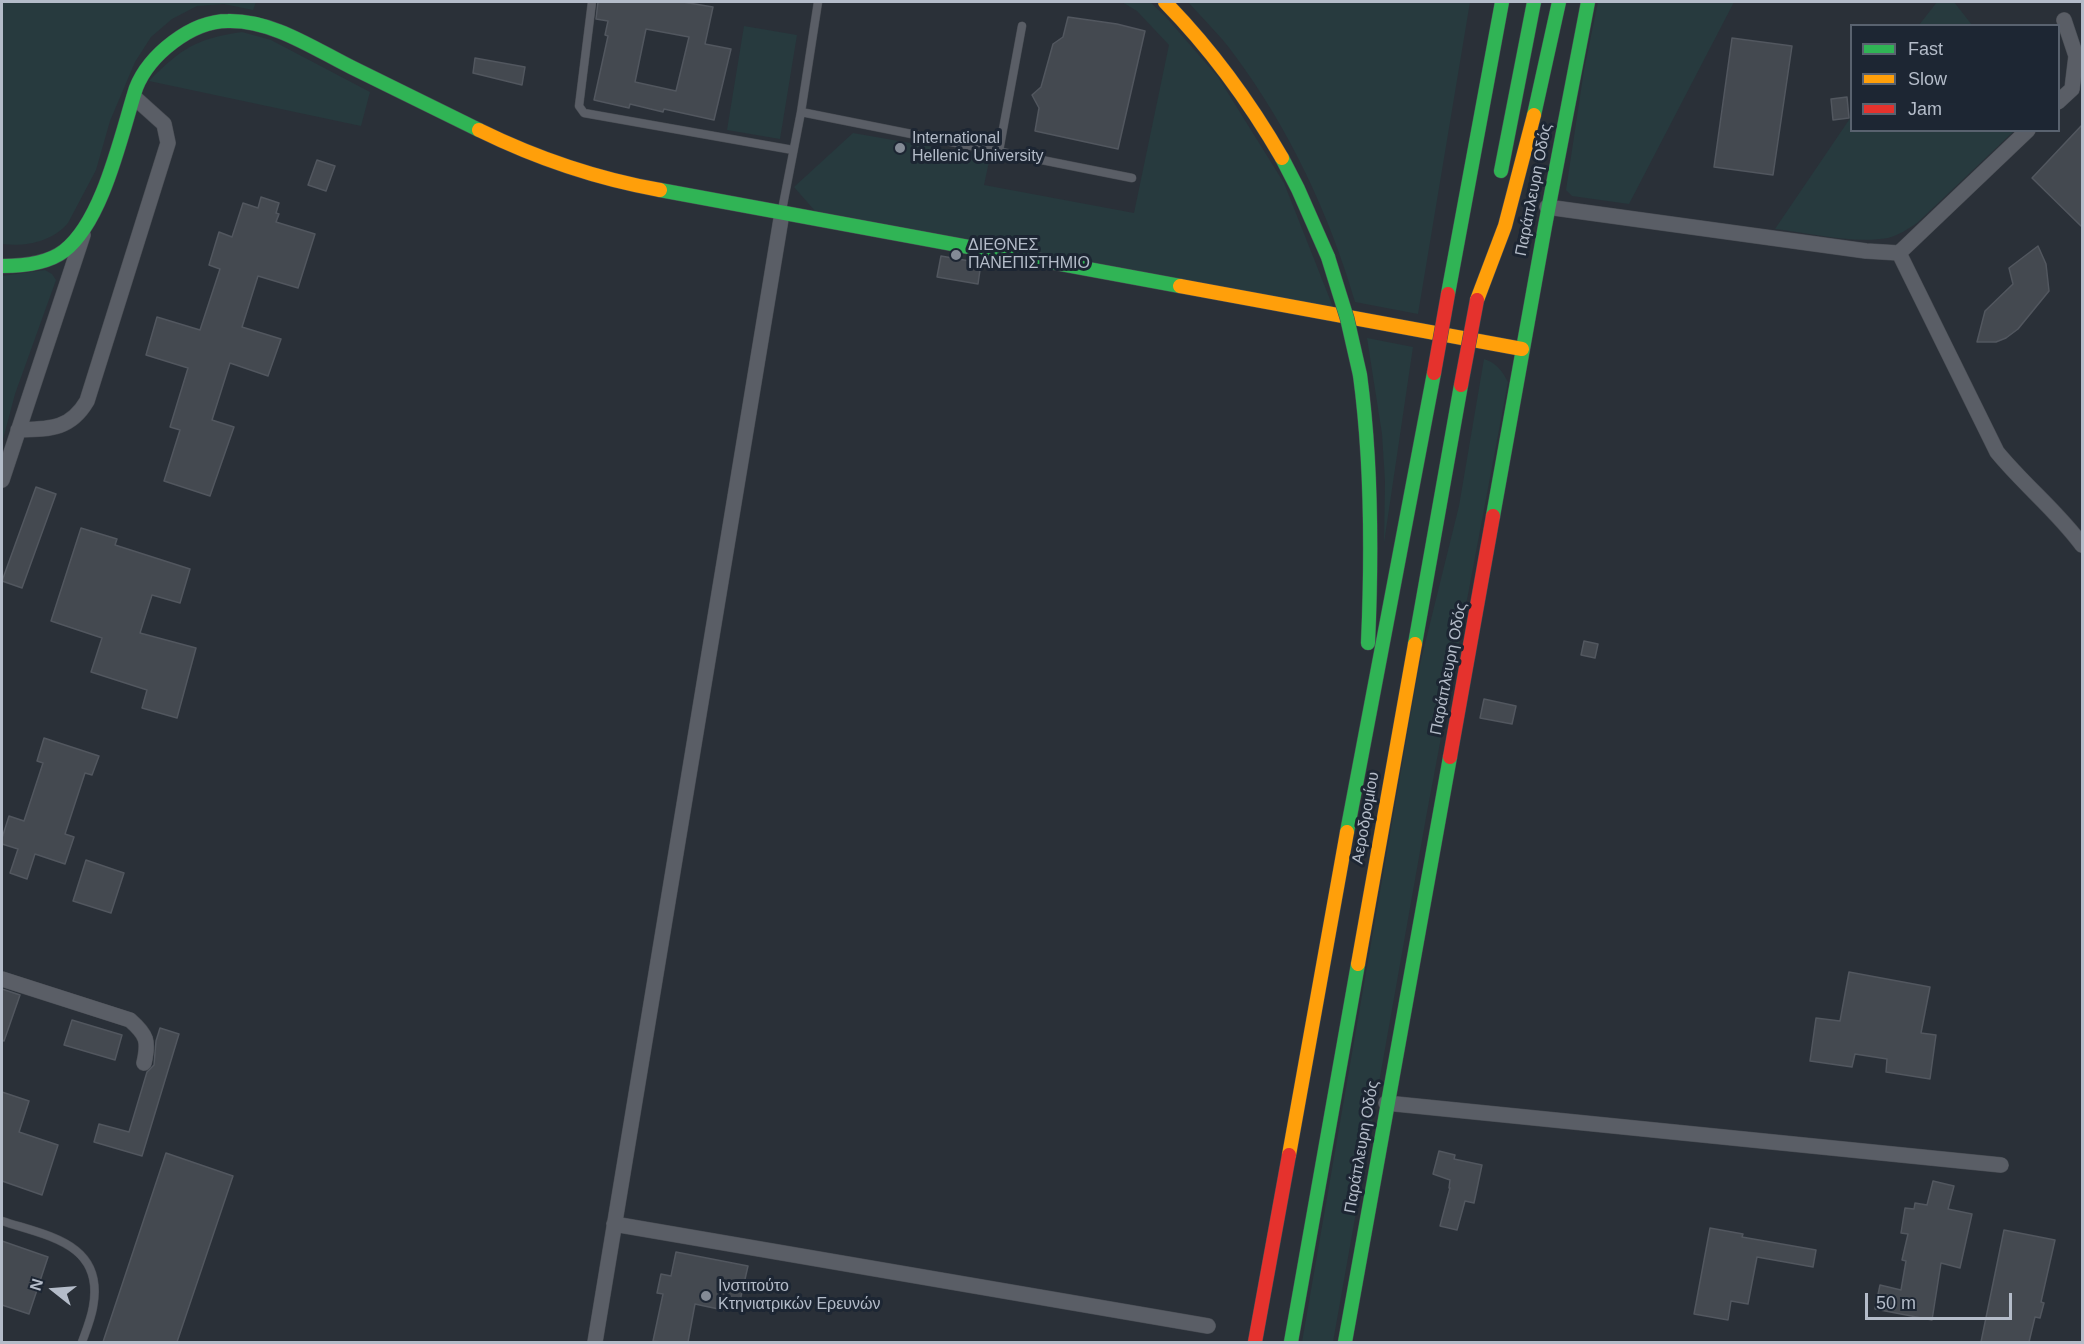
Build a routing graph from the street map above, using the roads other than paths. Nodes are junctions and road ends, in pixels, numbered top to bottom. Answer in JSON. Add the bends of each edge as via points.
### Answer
{"nodes":[{"id":1,"x":592,"y":2,"type":"edge"},
{"id":2,"x":818,"y":2,"type":"edge"},
{"id":3,"x":1165,"y":2,"type":"edge"},
{"id":4,"x":1502,"y":2,"type":"edge"},
{"id":5,"x":1534,"y":2,"type":"edge"},
{"id":6,"x":1559,"y":2,"type":"edge"},
{"id":7,"x":1588,"y":2,"type":"edge"},
{"id":8,"x":2064,"y":20,"type":"dead end"},
{"id":9,"x":1022,"y":26,"type":"dead end"},
{"id":10,"x":2077,"y":86,"type":"edge"},
{"id":11,"x":134,"y":97,"type":"junction"},
{"id":12,"x":2060,"y":100,"type":"edge"},
{"id":13,"x":801,"y":112,"type":"junction"},
{"id":14,"x":2026,"y":132,"type":"edge"},
{"id":15,"x":793,"y":150,"type":"junction"},
{"id":16,"x":999,"y":151,"type":"junction"},
{"id":17,"x":1132,"y":178,"type":"dead end"},
{"id":18,"x":1499,"y":185,"type":"dead end"},
{"id":19,"x":1547,"y":207,"type":"junction"},
{"id":20,"x":782,"y":213,"type":"junction"},
{"id":21,"x":1492,"y":219,"type":"dead end"},
{"id":22,"x":86,"y":227,"type":"junction"},
{"id":23,"x":1899,"y":253,"type":"junction"},
{"id":24,"x":2,"y":254,"type":"edge"},
{"id":25,"x":2,"y":266,"type":"edge"},
{"id":26,"x":1477,"y":300,"type":"junction"},
{"id":27,"x":1522,"y":349,"type":"junction"},
{"id":28,"x":18,"y":430,"type":"junction"},
{"id":29,"x":2,"y":480,"type":"edge"},
{"id":30,"x":2082,"y":545,"type":"edge"},
{"id":31,"x":1363,"y":744,"type":"junction"},
{"id":32,"x":2,"y":979,"type":"edge"},
{"id":33,"x":144,"y":1063,"type":"dead end"},
{"id":34,"x":1386,"y":1103,"type":"junction"},
{"id":35,"x":2001,"y":1165,"type":"dead end"},
{"id":36,"x":2,"y":1221,"type":"edge"},
{"id":37,"x":614,"y":1224,"type":"junction"},
{"id":38,"x":1208,"y":1326,"type":"dead end"},
{"id":39,"x":82,"y":1342,"type":"edge"},
{"id":40,"x":595,"y":1342,"type":"edge"},
{"id":41,"x":1255,"y":1342,"type":"edge"},
{"id":42,"x":1291,"y":1342,"type":"edge"},
{"id":43,"x":1345,"y":1342,"type":"edge"}],
"edges":[{"from":1,"to":15,"type":"lane","via":[[579,101],[584,113]]},
{"from":2,"to":13,"type":"lane"},
{"from":3,"to":31,"type":"main road","bridge":true,"via":[[1223,67],[1268,136],[1297,187],[1328,257],[1347,318],[1367,423],[1371,499]]},
{"from":4,"to":31,"type":"main road","bridge":true},
{"from":5,"to":18,"type":"main road"},
{"from":6,"to":26,"type":"main road","via":[[1513,198]]},
{"from":7,"to":19,"type":"main road","name":"Παράπλευρη Οδός"},
{"from":8,"to":10,"type":"street","via":[[2076,56]]},
{"from":9,"to":16,"type":"lane"},
{"from":10,"to":12,"type":"street"},
{"from":11,"to":20,"type":"main road","via":[[140,77],[190,30],[219,20],[248,21],[281,32],[498,139],[570,167],[627,184]]},
{"from":11,"to":22,"type":"main road"},
{"from":11,"to":28,"type":"street","via":[[164,124],[168,143],[87,401],[64,424],[52,429]]},
{"from":13,"to":15,"type":"lane"},
{"from":13,"to":16,"type":"lane"},
{"from":14,"to":23,"type":"street"},
{"from":15,"to":20,"type":"lane"},
{"from":16,"to":17,"type":"lane"},
{"from":19,"to":23,"type":"street"},
{"from":19,"to":27,"type":"main road","name":"Παράπλευρη Οδός"},
{"from":20,"to":27,"type":"main road"},
{"from":20,"to":37,"type":"street"},
{"from":21,"to":26,"type":"main road"},
{"from":22,"to":24,"type":"main road","via":[[40,252]]},
{"from":22,"to":25,"type":"main road","via":[[64,251],[48,260]]},
{"from":22,"to":28,"type":"street"},
{"from":23,"to":30,"type":"street","via":[[1997,452]]},
{"from":26,"to":42,"type":"main road","name":"Αεροδρομίου","bridge":true},
{"from":27,"to":34,"type":"main road","name":"Παράπλευρη Οδός"},
{"from":28,"to":29,"type":"street"},
{"from":31,"to":41,"type":"main road","name":"Αεροδρομίου"},
{"from":32,"to":33,"type":"street","via":[[130,1020],[144,1033]]},
{"from":34,"to":35,"type":"street"},
{"from":34,"to":43,"type":"main road","name":"Παράπλευρη Οδός"},
{"from":36,"to":39,"type":"lane","via":[[63,1242],[78,1251],[89,1265],[93,1306]]},
{"from":37,"to":38,"type":"street"},
{"from":37,"to":40,"type":"street"}]}
